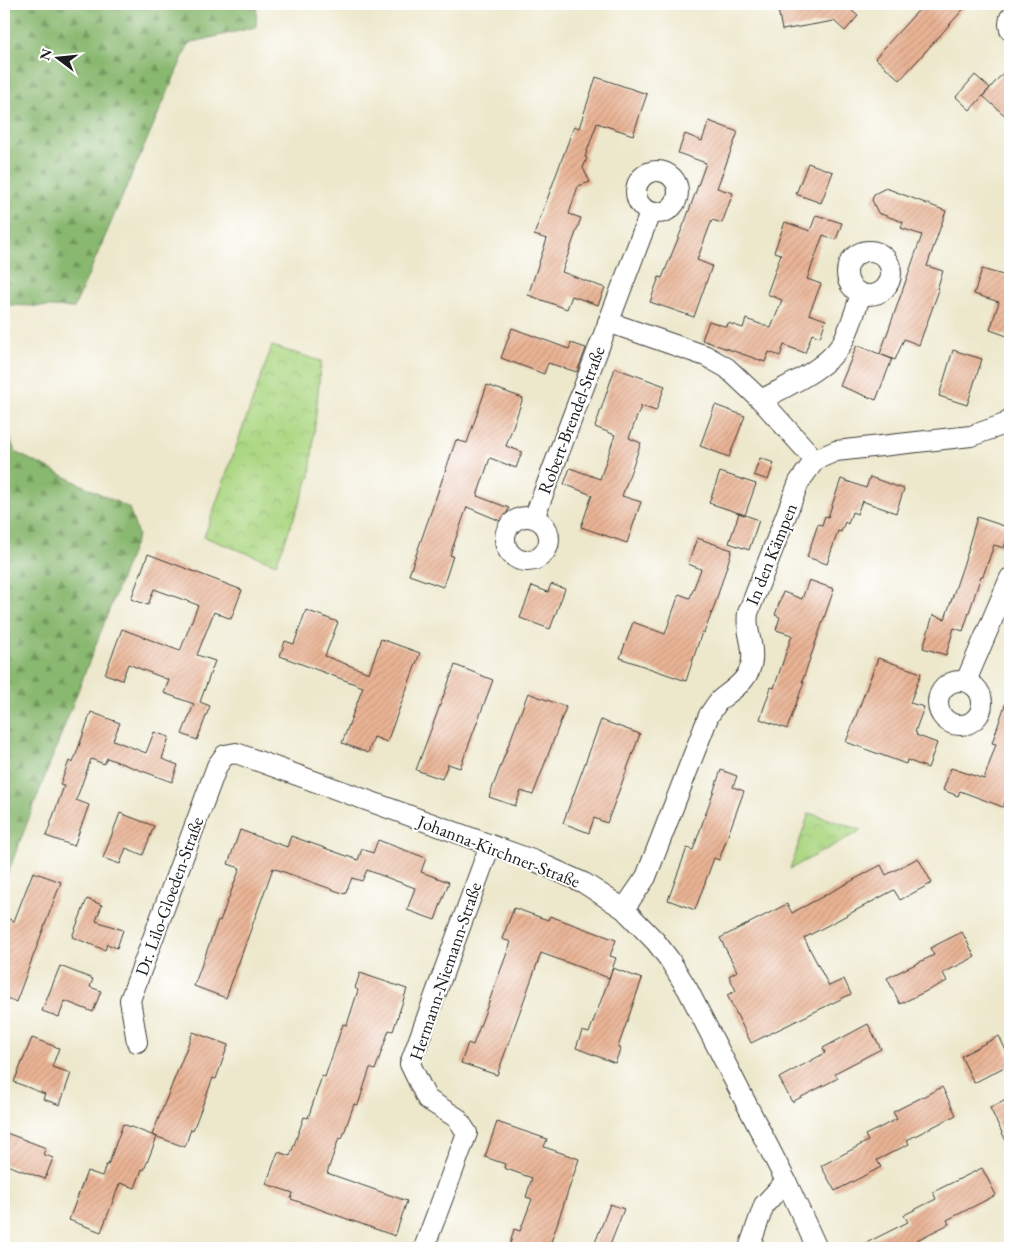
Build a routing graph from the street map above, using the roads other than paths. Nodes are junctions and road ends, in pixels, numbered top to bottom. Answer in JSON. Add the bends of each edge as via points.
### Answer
{"nodes":[{"id":1,"x":1010,"y":18,"type":"edge"},
{"id":2,"x":1010,"y":30,"type":"edge"},
{"id":3,"x":650,"y":212,"type":"dead end"},
{"id":4,"x":861,"y":294,"type":"dead end"},
{"id":5,"x":608,"y":322,"type":"junction"},
{"id":6,"x":761,"y":400,"type":"junction"},
{"id":7,"x":1009,"y":425,"type":"edge"},
{"id":8,"x":815,"y":460,"type":"junction"},
{"id":9,"x":534,"y":518,"type":"dead end"},
{"id":10,"x":1010,"y":578,"type":"edge"},
{"id":11,"x":966,"y":681,"type":"dead end"},
{"id":12,"x":225,"y":754,"type":"joint"},
{"id":13,"x":490,"y":845,"type":"junction"},
{"id":14,"x":624,"y":910,"type":"junction"},
{"id":15,"x":137,"y":1042,"type":"dead end"},
{"id":16,"x":786,"y":1181,"type":"junction"},
{"id":17,"x":424,"y":1248,"type":"edge"},
{"id":18,"x":749,"y":1248,"type":"edge"},
{"id":19,"x":817,"y":1248,"type":"edge"}],
"edges":[{"from":1,"to":2,"type":"street"},
{"from":3,"to":5,"type":"street","name":"Robert-Brendel-Straße"},
{"from":4,"to":6,"type":"street","via":[[847,332],[833,356],[804,377]]},
{"from":5,"to":6,"type":"street","via":[[706,356],[727,368]]},
{"from":5,"to":9,"type":"street","name":"Robert-Brendel-Straße"},
{"from":6,"to":8,"type":"street"},
{"from":7,"to":8,"type":"street","via":[[971,436],[836,451]]},
{"from":8,"to":14,"type":"street","name":"In den Kämpen","via":[[799,482],[748,613],[746,624],[752,646],[750,670],[742,682],[719,700],[710,715],[646,877]]},
{"from":10,"to":11,"type":"street"},
{"from":12,"to":13,"type":"street","name":"Johanna-Kirchner-Straße","via":[[236,753]]},
{"from":12,"to":15,"type":"street","name":"Dr. Lilo-Gloeden-Straße","via":[[217,766],[130,1000]]},
{"from":13,"to":14,"type":"street","name":"Johanna-Kirchner-Straße","via":[[584,883]]},
{"from":13,"to":17,"type":"street","name":"Hermann-Niemann-Straße","via":[[410,1064],[427,1099],[458,1118],[467,1133]]},
{"from":14,"to":16,"type":"street","name":"Johanna-Kirchner-Straße","via":[[656,942],[688,990]]},
{"from":16,"to":18,"type":"street","via":[[764,1205]]},
{"from":16,"to":19,"type":"street","name":"Johanna-Kirchner-Straße"}]}
